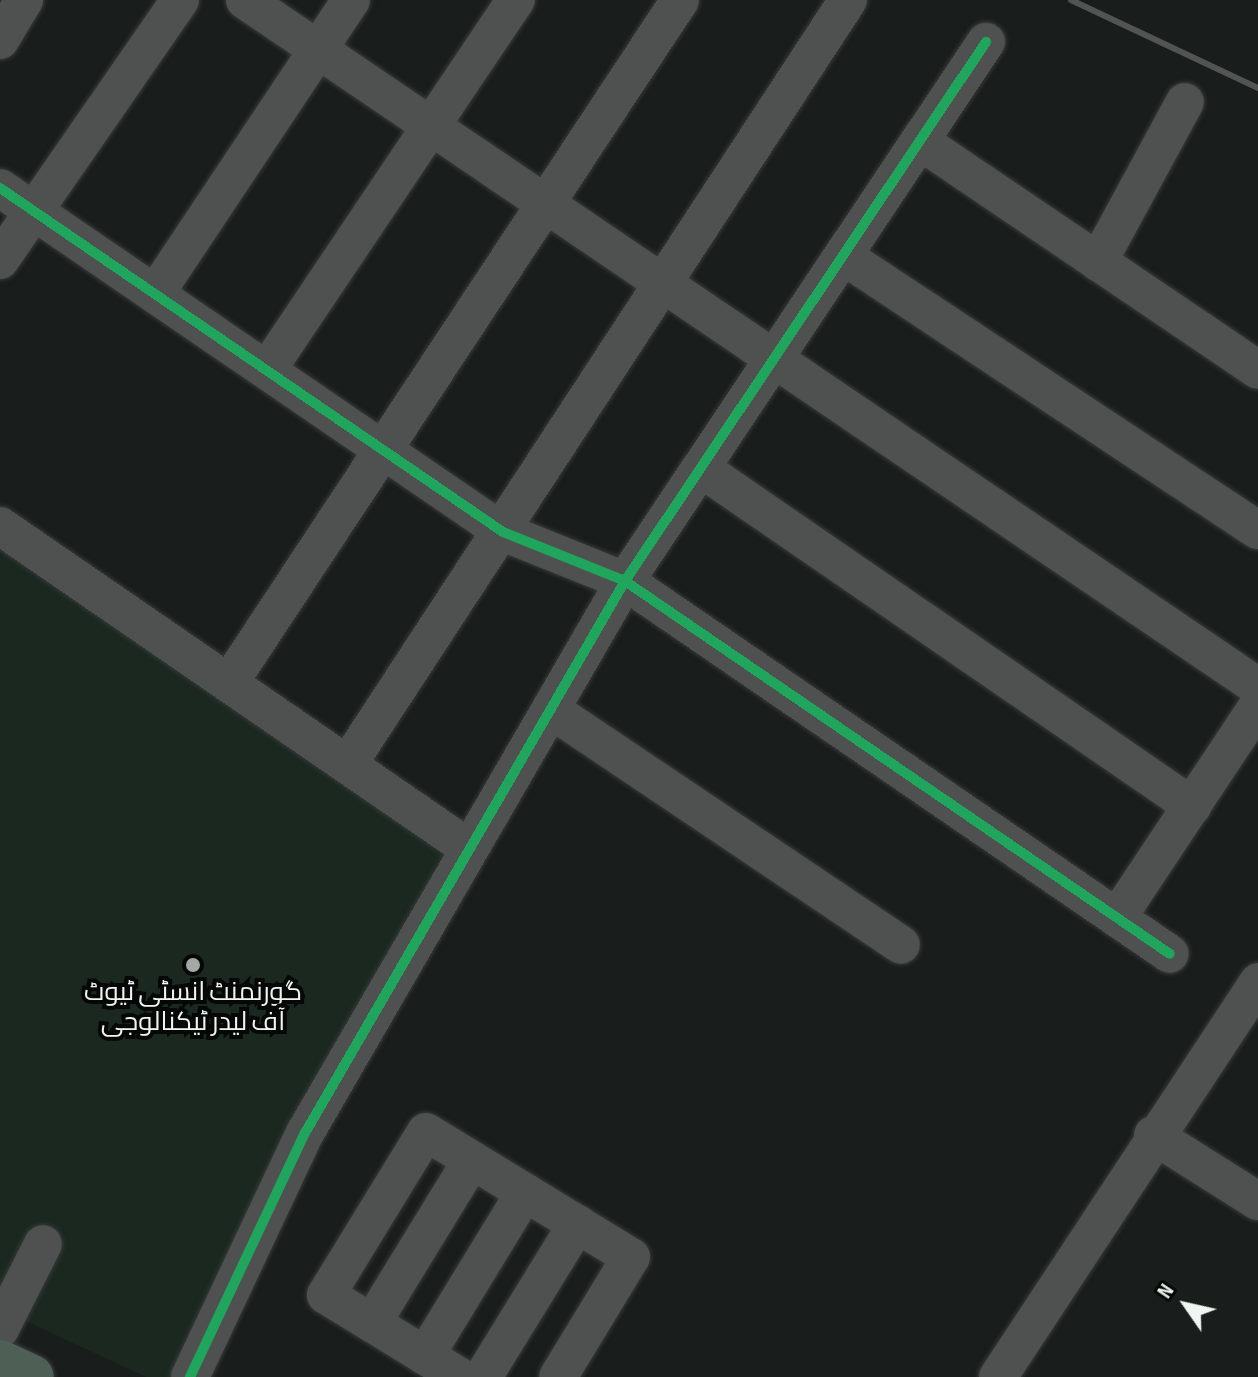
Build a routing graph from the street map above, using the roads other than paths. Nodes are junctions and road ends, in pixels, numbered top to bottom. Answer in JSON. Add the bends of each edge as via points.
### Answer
{"nodes":[{"id":1,"x":24,"y":0,"type":"edge"},
{"id":2,"x":180,"y":0,"type":"edge"},
{"id":3,"x":245,"y":0,"type":"edge"},
{"id":4,"x":351,"y":0,"type":"edge"},
{"id":5,"x":516,"y":0,"type":"edge"},
{"id":6,"x":680,"y":0,"type":"edge"},
{"id":7,"x":848,"y":0,"type":"edge"},
{"id":8,"x":0,"y":40,"type":"edge"},
{"id":9,"x":986,"y":42,"type":"dead end"},
{"id":10,"x":318,"y":50,"type":"junction"},
{"id":11,"x":1185,"y":102,"type":"dead end"},
{"id":12,"x":431,"y":127,"type":"junction"},
{"id":13,"x":920,"y":141,"type":"junction"},
{"id":14,"x":0,"y":188,"type":"edge"},
{"id":15,"x":546,"y":206,"type":"junction"},
{"id":16,"x":35,"y":212,"type":"junction"},
{"id":17,"x":845,"y":257,"type":"junction"},
{"id":18,"x":0,"y":260,"type":"edge"},
{"id":19,"x":1098,"y":262,"type":"junction"},
{"id":20,"x":663,"y":285,"type":"junction"},
{"id":21,"x":155,"y":294,"type":"junction"},
{"id":22,"x":777,"y":359,"type":"junction"},
{"id":23,"x":267,"y":370,"type":"junction"},
{"id":24,"x":1258,"y":370,"type":"edge"},
{"id":25,"x":386,"y":452,"type":"junction"},
{"id":26,"x":702,"y":469,"type":"junction"},
{"id":27,"x":0,"y":526,"type":"edge"},
{"id":28,"x":1258,"y":530,"type":"edge"},
{"id":29,"x":503,"y":532,"type":"junction"},
{"id":30,"x":625,"y":581,"type":"junction"},
{"id":31,"x":229,"y":683,"type":"junction"},
{"id":32,"x":1258,"y":687,"type":"edge"},
{"id":33,"x":1258,"y":706,"type":"edge"},
{"id":34,"x":553,"y":711,"type":"junction"},
{"id":35,"x":348,"y":764,"type":"junction"},
{"id":36,"x":1192,"y":806,"type":"junction"},
{"id":37,"x":467,"y":847,"type":"junction"},
{"id":38,"x":1117,"y":918,"type":"junction"},
{"id":39,"x":901,"y":945,"type":"dead end"},
{"id":40,"x":1170,"y":954,"type":"dead end"},
{"id":41,"x":1254,"y":998,"type":"edge"},
{"id":42,"x":1153,"y":1135,"type":"junction"},
{"id":43,"x":472,"y":1160,"type":"junction"},
{"id":44,"x":525,"y":1192,"type":"junction"},
{"id":45,"x":1258,"y":1201,"type":"edge"},
{"id":46,"x":577,"y":1224,"type":"junction"},
{"id":47,"x":43,"y":1244,"type":"dead end"},
{"id":48,"x":372,"y":1323,"type":"junction"},
{"id":49,"x":0,"y":1329,"type":"edge"},
{"id":50,"x":0,"y":1362,"type":"edge"},
{"id":51,"x":454,"y":1372,"type":"edge"},
{"id":52,"x":32,"y":1377,"type":"edge"},
{"id":53,"x":190,"y":1377,"type":"edge"},
{"id":54,"x":558,"y":1377,"type":"edge"},
{"id":55,"x":998,"y":1377,"type":"edge"}],
"edges":[{"from":1,"to":8,"type":"street"},
{"from":2,"to":16,"type":"street"},
{"from":3,"to":10,"type":"street"},
{"from":4,"to":10,"type":"street"},
{"from":5,"to":12,"type":"street"},
{"from":6,"to":15,"type":"street"},
{"from":7,"to":20,"type":"street"},
{"from":9,"to":13,"type":"street"},
{"from":10,"to":12,"type":"street"},
{"from":10,"to":21,"type":"street"},
{"from":11,"to":19,"type":"street"},
{"from":12,"to":15,"type":"street"},
{"from":12,"to":23,"type":"street"},
{"from":13,"to":17,"type":"street"},
{"from":13,"to":19,"type":"street"},
{"from":14,"to":16,"type":"street"},
{"from":15,"to":20,"type":"street"},
{"from":15,"to":25,"type":"street"},
{"from":16,"to":18,"type":"street"},
{"from":16,"to":21,"type":"street"},
{"from":17,"to":22,"type":"street"},
{"from":17,"to":28,"type":"street"},
{"from":19,"to":24,"type":"street"},
{"from":20,"to":22,"type":"street"},
{"from":20,"to":29,"type":"street"},
{"from":21,"to":23,"type":"street"},
{"from":22,"to":26,"type":"street"},
{"from":22,"to":32,"type":"street"},
{"from":23,"to":25,"type":"street"},
{"from":25,"to":29,"type":"street"},
{"from":25,"to":31,"type":"street"},
{"from":26,"to":30,"type":"street"},
{"from":26,"to":36,"type":"street"},
{"from":27,"to":31,"type":"street"},
{"from":29,"to":30,"type":"street"},
{"from":29,"to":35,"type":"street"},
{"from":30,"to":34,"type":"street"},
{"from":30,"to":38,"type":"street"},
{"from":31,"to":35,"type":"street"},
{"from":33,"to":36,"type":"street"},
{"from":34,"to":37,"type":"street"},
{"from":34,"to":39,"type":"street"},
{"from":35,"to":37,"type":"street"},
{"from":36,"to":38,"type":"street"},
{"from":37,"to":53,"type":"street","via":[[305,1133]]},
{"from":38,"to":40,"type":"street"},
{"from":41,"to":42,"type":"street"},
{"from":42,"to":45,"type":"street"},
{"from":42,"to":55,"type":"street"},
{"from":43,"to":44,"type":"street"},
{"from":43,"to":48,"type":"street"},
{"from":43,"to":48,"type":"street","via":[[426,1132],[326,1295]]},
{"from":44,"to":46,"type":"street"},
{"from":44,"to":51,"type":"street"},
{"from":46,"to":51,"type":"street"},
{"from":46,"to":54,"type":"street","via":[[631,1257]]},
{"from":47,"to":49,"type":"street"},
{"from":48,"to":51,"type":"street"},
{"from":50,"to":52,"type":"highway"}]}
